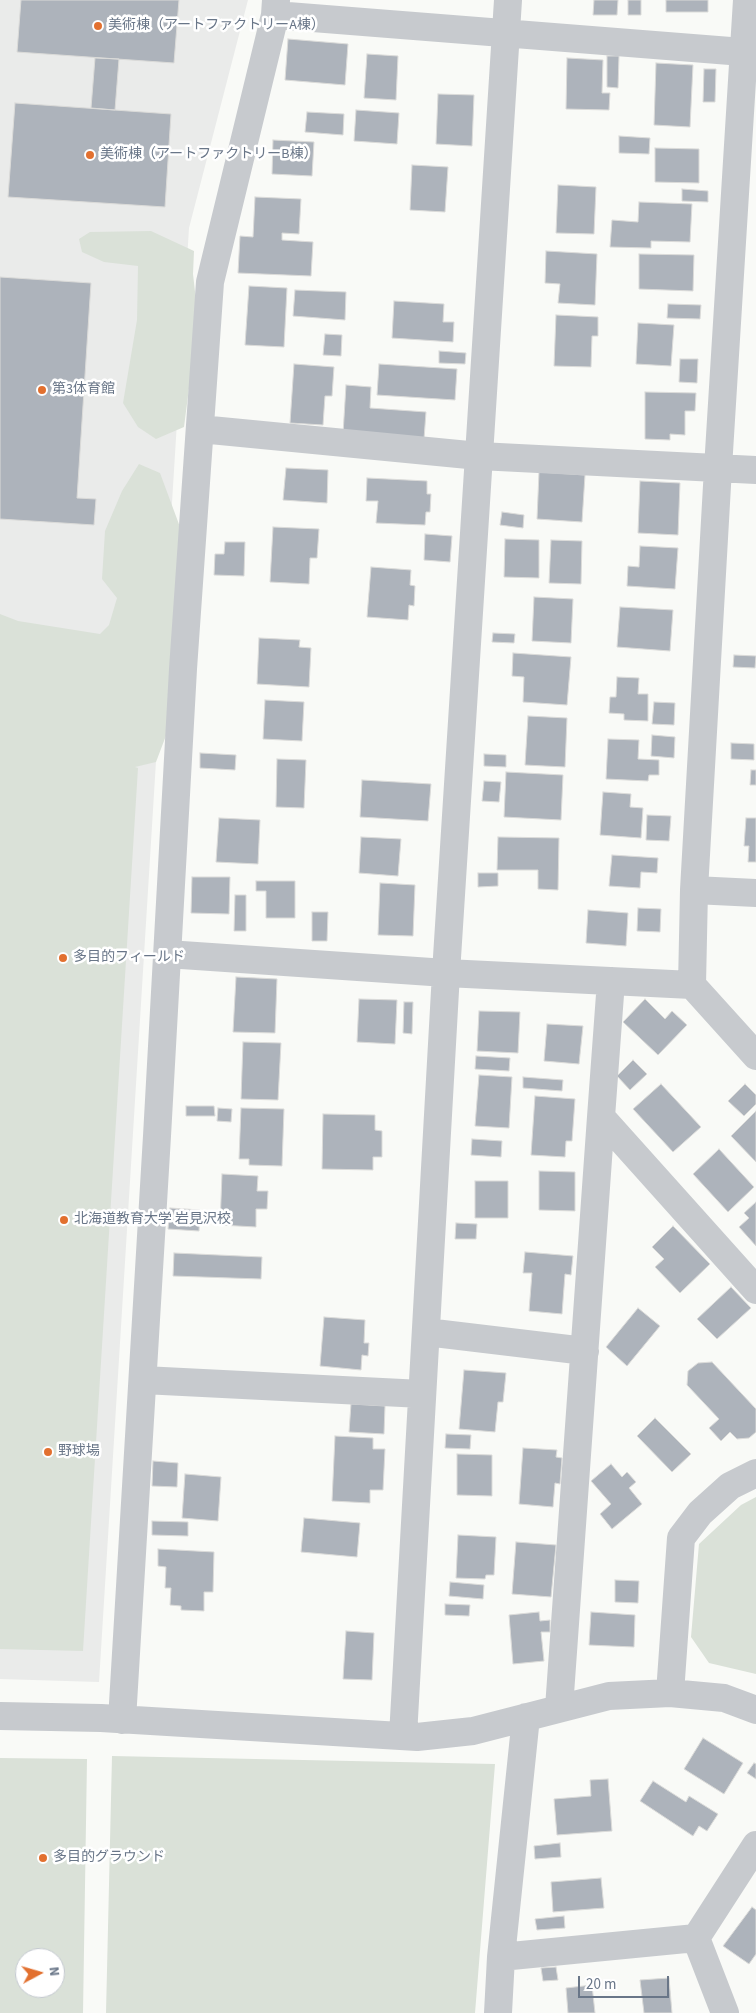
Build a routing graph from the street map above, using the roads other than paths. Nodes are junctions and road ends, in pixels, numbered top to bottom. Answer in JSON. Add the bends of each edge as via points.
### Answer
{"nodes":[{"id":1,"x":508,"y":0,"type":"edge"},
{"id":2,"x":747,"y":0,"type":"edge"},
{"id":3,"x":276,"y":7,"type":"edge"},
{"id":4,"x":506,"y":33,"type":"junction"},
{"id":5,"x":750,"y":58,"type":"edge"},
{"id":6,"x":200,"y":429,"type":"junction"},
{"id":7,"x":479,"y":456,"type":"junction"},
{"id":8,"x":718,"y":468,"type":"junction"},
{"id":9,"x":756,"y":470,"type":"edge"},
{"id":10,"x":694,"y":890,"type":"junction"},
{"id":11,"x":756,"y":893,"type":"edge"},
{"id":12,"x":167,"y":954,"type":"junction"},
{"id":13,"x":446,"y":972,"type":"junction"},
{"id":14,"x":611,"y":981,"type":"junction"},
{"id":15,"x":692,"y":985,"type":"junction"},
{"id":16,"x":756,"y":1056,"type":"edge"},
{"id":17,"x":602,"y":1117,"type":"junction"},
{"id":18,"x":756,"y":1290,"type":"edge"},
{"id":19,"x":426,"y":1332,"type":"junction"},
{"id":20,"x":585,"y":1351,"type":"junction"},
{"id":21,"x":142,"y":1380,"type":"junction"},
{"id":22,"x":422,"y":1394,"type":"junction"},
{"id":23,"x":756,"y":1473,"type":"edge"},
{"id":24,"x":670,"y":1693,"type":"junction"},
{"id":25,"x":559,"y":1708,"type":"junction"},
{"id":26,"x":756,"y":1710,"type":"edge"},
{"id":27,"x":0,"y":1716,"type":"edge"},
{"id":28,"x":526,"y":1717,"type":"junction"},
{"id":29,"x":122,"y":1720,"type":"junction"},
{"id":30,"x":402,"y":1736,"type":"junction"},
{"id":31,"x":756,"y":1845,"type":"edge"},
{"id":32,"x":696,"y":1938,"type":"junction"},
{"id":33,"x":501,"y":1957,"type":"junction"},
{"id":34,"x":498,"y":2013,"type":"edge"},
{"id":35,"x":725,"y":2013,"type":"edge"}],
"edges":[{"from":1,"to":4,"type":"street"},
{"from":2,"to":5,"type":"street"},
{"from":3,"to":4,"type":"street"},
{"from":3,"to":6,"type":"street","via":[[210,282]]},
{"from":4,"to":5,"type":"street"},
{"from":4,"to":7,"type":"street"},
{"from":5,"to":8,"type":"street"},
{"from":6,"to":7,"type":"street"},
{"from":6,"to":12,"type":"street"},
{"from":7,"to":8,"type":"street"},
{"from":7,"to":13,"type":"street"},
{"from":8,"to":9,"type":"street"},
{"from":8,"to":10,"type":"street"},
{"from":10,"to":11,"type":"street"},
{"from":10,"to":15,"type":"street"},
{"from":12,"to":13,"type":"street"},
{"from":12,"to":21,"type":"street"},
{"from":13,"to":14,"type":"street"},
{"from":13,"to":19,"type":"street"},
{"from":14,"to":15,"type":"street"},
{"from":14,"to":17,"type":"street"},
{"from":15,"to":16,"type":"street"},
{"from":17,"to":18,"type":"street"},
{"from":17,"to":20,"type":"street"},
{"from":19,"to":20,"type":"street"},
{"from":19,"to":22,"type":"street"},
{"from":20,"to":25,"type":"street"},
{"from":21,"to":22,"type":"street"},
{"from":21,"to":29,"type":"street"},
{"from":22,"to":30,"type":"street"},
{"from":23,"to":24,"type":"street","via":[[730,1486],[700,1513],[681,1538]]},
{"from":24,"to":25,"type":"street","via":[[609,1696]]},
{"from":24,"to":26,"type":"street","via":[[724,1698]]},
{"from":25,"to":28,"type":"street"},
{"from":27,"to":29,"type":"street"},
{"from":28,"to":30,"type":"street","via":[[473,1731]]},
{"from":28,"to":33,"type":"street"},
{"from":29,"to":30,"type":"street"},
{"from":31,"to":32,"type":"street"},
{"from":32,"to":33,"type":"street"},
{"from":32,"to":35,"type":"street"},
{"from":33,"to":34,"type":"street"}]}
